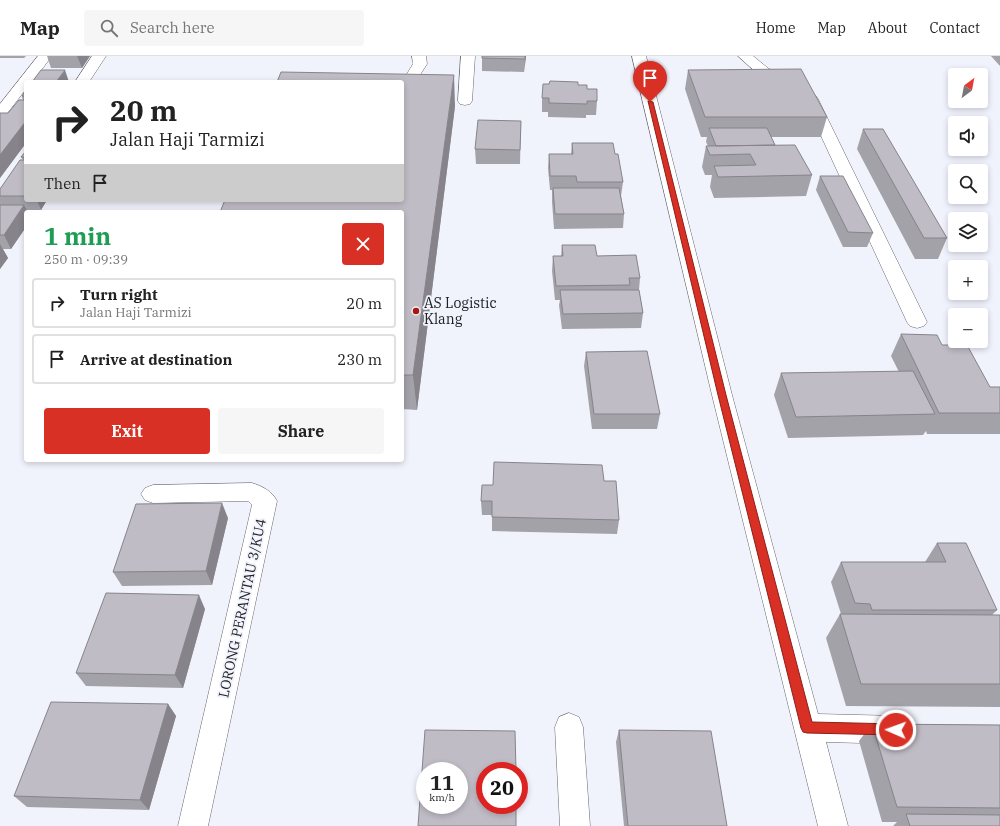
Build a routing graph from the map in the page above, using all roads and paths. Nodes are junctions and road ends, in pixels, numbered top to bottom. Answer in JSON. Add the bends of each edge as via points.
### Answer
{"nodes":[{"id":1,"x":45,"y":56,"type":"edge"},
{"id":2,"x":99,"y":56,"type":"edge"},
{"id":3,"x":419,"y":56,"type":"edge"},
{"id":4,"x":468,"y":56,"type":"edge"},
{"id":5,"x":639,"y":56,"type":"edge"},
{"id":6,"x":745,"y":56,"type":"edge"},
{"id":7,"x":26,"y":80,"type":"edge"},
{"id":8,"x":83,"y":80,"type":"edge"},
{"id":9,"x":24,"y":82,"type":"edge"},
{"id":10,"x":404,"y":89,"type":"edge"},
{"id":11,"x":465,"y":101,"type":"dead end"},
{"id":12,"x":0,"y":112,"type":"edge"},
{"id":13,"x":917,"y":322,"type":"dead end"},
{"id":14,"x":153,"y":494,"type":"dead end"},
{"id":15,"x":569,"y":726,"type":"dead end"},
{"id":16,"x":807,"y":728,"type":"junction"},
{"id":17,"x":923,"y":730,"type":"edge"},
{"id":18,"x":193,"y":826,"type":"edge"},
{"id":19,"x":575,"y":826,"type":"edge"},
{"id":20,"x":833,"y":826,"type":"edge"}],
"edges":[{"from":1,"to":7,"type":"street"},
{"from":2,"to":8,"type":"street"},
{"from":3,"to":10,"type":"street","via":[[420,64]]},
{"from":4,"to":11,"type":"street"},
{"from":5,"to":16,"type":"street"},
{"from":6,"to":13,"type":"street","via":[[764,72],[802,84],[809,94]]},
{"from":9,"to":12,"type":"street"},
{"from":14,"to":18,"type":"street","name":"LORONG PERANTAU 3/KU4","via":[[252,492],[265,501]]},
{"from":15,"to":19,"type":"street"},
{"from":16,"to":17,"type":"street"},
{"from":16,"to":20,"type":"street"}]}
